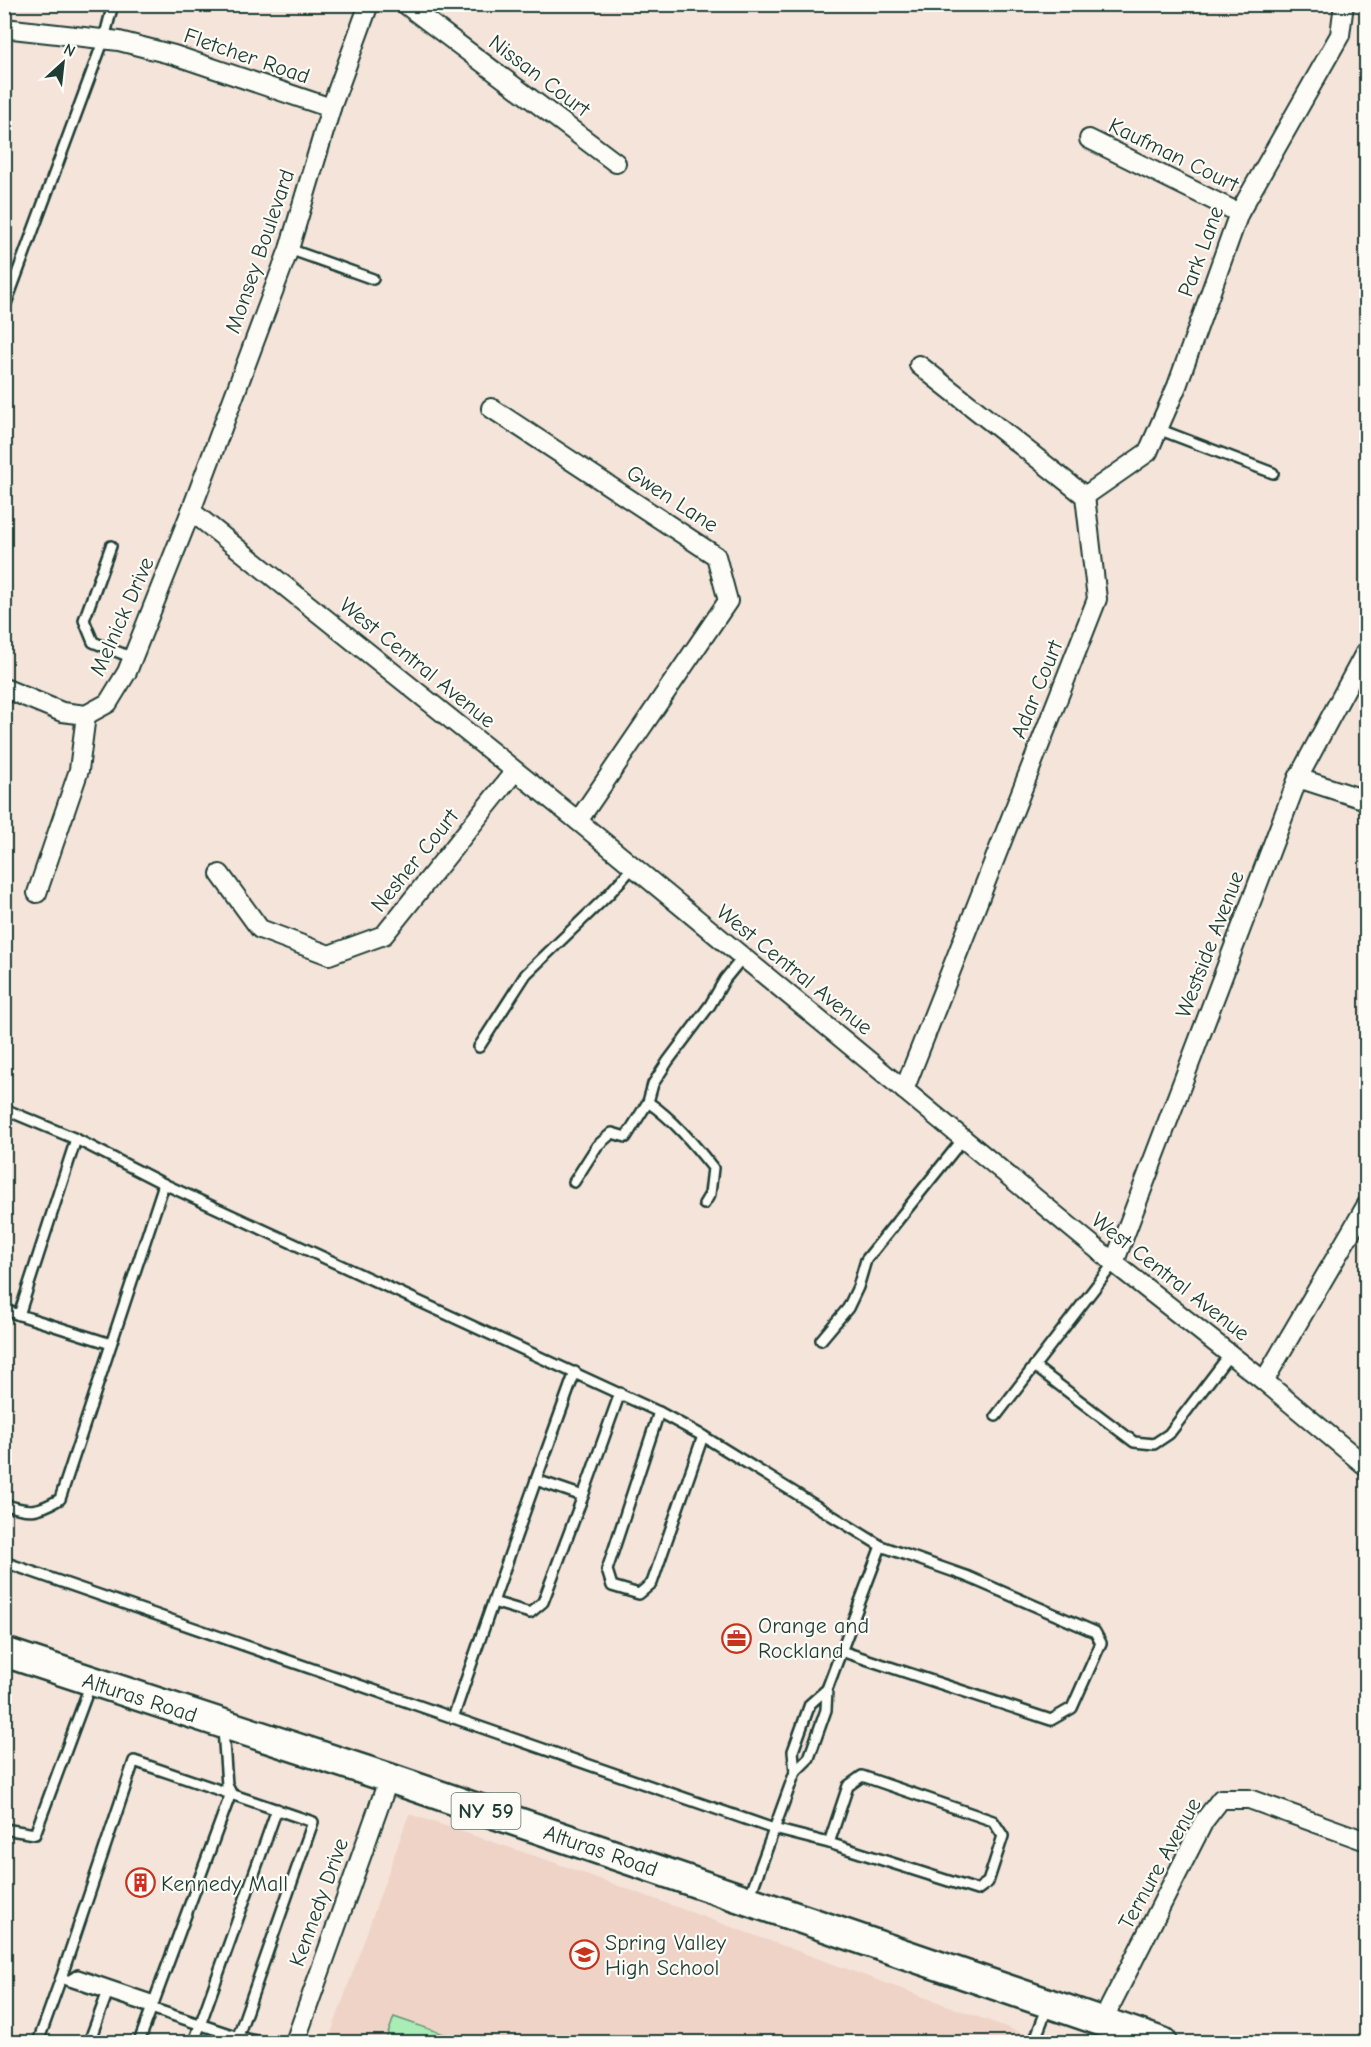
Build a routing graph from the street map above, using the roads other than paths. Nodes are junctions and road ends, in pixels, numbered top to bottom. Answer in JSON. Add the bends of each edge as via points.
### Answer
{"nodes":[{"id":1,"x":113,"y":4,"type":"edge"},
{"id":2,"x":369,"y":4,"type":"edge"},
{"id":3,"x":405,"y":4,"type":"edge"},
{"id":4,"x":1344,"y":4,"type":"edge"},
{"id":5,"x":4,"y":28,"type":"edge"},
{"id":6,"x":104,"y":39,"type":"junction"},
{"id":7,"x":331,"y":108,"type":"junction"},
{"id":8,"x":1089,"y":139,"type":"dead end"},
{"id":9,"x":616,"y":163,"type":"dead end"},
{"id":10,"x":1239,"y":213,"type":"junction"},
{"id":11,"x":289,"y":249,"type":"junction"},
{"id":12,"x":373,"y":279,"type":"dead end"},
{"id":13,"x":4,"y":309,"type":"edge"},
{"id":14,"x":919,"y":365,"type":"dead end"},
{"id":15,"x":491,"y":408,"type":"dead end"},
{"id":16,"x":1158,"y":429,"type":"junction"},
{"id":17,"x":1273,"y":474,"type":"dead end"},
{"id":18,"x":1085,"y":496,"type":"junction"},
{"id":19,"x":191,"y":511,"type":"junction"},
{"id":20,"x":111,"y":546,"type":"dead end"},
{"id":21,"x":1366,"y":651,"type":"edge"},
{"id":22,"x":133,"y":658,"type":"junction"},
{"id":23,"x":4,"y":687,"type":"edge"},
{"id":24,"x":86,"y":715,"type":"junction"},
{"id":25,"x":516,"y":771,"type":"junction"},
{"id":26,"x":1298,"y":778,"type":"junction"},
{"id":27,"x":1366,"y":800,"type":"edge"},
{"id":28,"x":578,"y":821,"type":"junction"},
{"id":29,"x":633,"y":867,"type":"junction"},
{"id":30,"x":220,"y":874,"type":"dead end"},
{"id":31,"x":37,"y":892,"type":"dead end"},
{"id":32,"x":743,"y":957,"type":"junction"},
{"id":33,"x":479,"y":1047,"type":"dead end"},
{"id":34,"x":904,"y":1090,"type":"junction"},
{"id":35,"x":648,"y":1102,"type":"junction"},
{"id":36,"x":4,"y":1109,"type":"edge"},
{"id":37,"x":76,"y":1139,"type":"junction"},
{"id":38,"x":963,"y":1139,"type":"junction"},
{"id":39,"x":574,"y":1182,"type":"dead end"},
{"id":40,"x":164,"y":1184,"type":"junction"},
{"id":41,"x":704,"y":1204,"type":"dead end"},
{"id":42,"x":1366,"y":1206,"type":"edge"},
{"id":43,"x":1114,"y":1263,"type":"junction"},
{"id":44,"x":4,"y":1310,"type":"edge"},
{"id":45,"x":19,"y":1314,"type":"junction"},
{"id":46,"x":821,"y":1340,"type":"dead end"},
{"id":47,"x":111,"y":1344,"type":"junction"},
{"id":48,"x":1230,"y":1354,"type":"junction"},
{"id":49,"x":1034,"y":1366,"type":"junction"},
{"id":50,"x":575,"y":1372,"type":"junction"},
{"id":51,"x":1264,"y":1381,"type":"junction"},
{"id":52,"x":620,"y":1393,"type":"junction"},
{"id":53,"x":659,"y":1412,"type":"junction"},
{"id":54,"x":996,"y":1416,"type":"dead end"},
{"id":55,"x":703,"y":1436,"type":"junction"},
{"id":56,"x":1366,"y":1466,"type":"edge"},
{"id":57,"x":536,"y":1480,"type":"junction"},
{"id":58,"x":583,"y":1496,"type":"junction"},
{"id":59,"x":4,"y":1504,"type":"edge"},
{"id":60,"x":881,"y":1546,"type":"junction"},
{"id":61,"x":4,"y":1563,"type":"edge"},
{"id":62,"x":493,"y":1602,"type":"junction"},
{"id":63,"x":841,"y":1651,"type":"junction"},
{"id":64,"x":4,"y":1652,"type":"edge"},
{"id":65,"x":92,"y":1681,"type":"junction"},
{"id":66,"x":827,"y":1689,"type":"junction"},
{"id":67,"x":453,"y":1718,"type":"junction"},
{"id":68,"x":223,"y":1724,"type":"junction"},
{"id":69,"x":795,"y":1772,"type":"junction"},
{"id":70,"x":388,"y":1778,"type":"junction"},
{"id":71,"x":231,"y":1793,"type":"junction"},
{"id":72,"x":277,"y":1809,"type":"junction"},
{"id":73,"x":4,"y":1829,"type":"edge"},
{"id":74,"x":774,"y":1829,"type":"junction"},
{"id":75,"x":1366,"y":1841,"type":"edge"},
{"id":76,"x":829,"y":1844,"type":"junction"},
{"id":77,"x":748,"y":1901,"type":"junction"},
{"id":78,"x":66,"y":1979,"type":"junction"},
{"id":79,"x":107,"y":1994,"type":"junction"},
{"id":80,"x":153,"y":2004,"type":"junction"},
{"id":81,"x":1048,"y":2004,"type":"junction"},
{"id":82,"x":1102,"y":2022,"type":"junction"},
{"id":83,"x":200,"y":2024,"type":"junction"},
{"id":84,"x":237,"y":2040,"type":"edge"},
{"id":85,"x":38,"y":2043,"type":"edge"},
{"id":86,"x":89,"y":2043,"type":"edge"},
{"id":87,"x":139,"y":2043,"type":"edge"},
{"id":88,"x":194,"y":2043,"type":"edge"},
{"id":89,"x":260,"y":2043,"type":"edge"},
{"id":90,"x":294,"y":2043,"type":"edge"},
{"id":91,"x":1034,"y":2043,"type":"edge"},
{"id":92,"x":1162,"y":2043,"type":"edge"}],
"edges":[{"from":1,"to":6,"type":"lane"},
{"from":2,"to":7,"type":"street","name":"Monsey Boulevard"},
{"from":3,"to":9,"type":"street","name":"Nissan Court"},
{"from":4,"to":10,"type":"street","name":"Park Lane","via":[[1340,35]]},
{"from":5,"to":6,"type":"street","name":"Fletcher Road"},
{"from":6,"to":7,"type":"street","name":"Fletcher Road","via":[[174,55]]},
{"from":6,"to":13,"type":"lane"},
{"from":7,"to":11,"type":"street","name":"Monsey Boulevard"},
{"from":8,"to":10,"type":"street","name":"Kaufman Court"},
{"from":10,"to":16,"type":"street","name":"Park Lane"},
{"from":11,"to":12,"type":"lane"},
{"from":11,"to":19,"type":"street","name":"Monsey Boulevard"},
{"from":14,"to":18,"type":"street"},
{"from":15,"to":28,"type":"street","name":"Gwen Lane","via":[[716,556],[728,601]]},
{"from":16,"to":17,"type":"lane"},
{"from":16,"to":18,"type":"street","name":"Park Lane","via":[[1148,452]]},
{"from":18,"to":34,"type":"street","name":"Adar Court","via":[[1097,599]]},
{"from":19,"to":22,"type":"street","name":"Melnick Drive"},
{"from":19,"to":25,"type":"street","name":"West Central Avenue"},
{"from":20,"to":22,"type":"lane","via":[[84,620],[93,642]]},
{"from":21,"to":26,"type":"street","name":"Westside Avenue"},
{"from":22,"to":24,"type":"street","name":"Melnick Drive","via":[[108,703]]},
{"from":23,"to":24,"type":"street","via":[[62,712]]},
{"from":24,"to":31,"type":"street","via":[[79,770]]},
{"from":25,"to":28,"type":"street","name":"West Central Avenue"},
{"from":25,"to":30,"type":"street","name":"Nesher Court","via":[[384,935],[329,955],[260,929]]},
{"from":26,"to":27,"type":"street"},
{"from":26,"to":43,"type":"street","name":"Westside Avenue"},
{"from":28,"to":29,"type":"street","name":"West Central Avenue"},
{"from":29,"to":32,"type":"street","name":"West Central Avenue"},
{"from":29,"to":33,"type":"lane","via":[[526,974]]},
{"from":32,"to":34,"type":"street","name":"West Central Avenue"},
{"from":32,"to":35,"type":"lane","via":[[668,1061],[653,1084]]},
{"from":34,"to":38,"type":"street","name":"West Central Avenue"},
{"from":35,"to":39,"type":"lane","via":[[626,1137],[612,1133],[597,1146]]},
{"from":35,"to":41,"type":"lane","via":[[667,1115],[713,1168],[710,1194]]},
{"from":36,"to":37,"type":"lane"},
{"from":37,"to":40,"type":"lane"},
{"from":37,"to":45,"type":"lane"},
{"from":38,"to":43,"type":"street","name":"West Central Avenue"},
{"from":38,"to":46,"type":"lane","via":[[866,1260],[848,1308]]},
{"from":40,"to":47,"type":"lane"},
{"from":40,"to":50,"type":"lane"},
{"from":42,"to":51,"type":"street"},
{"from":43,"to":48,"type":"street","name":"West Central Avenue"},
{"from":43,"to":49,"type":"lane"},
{"from":44,"to":45,"type":"lane"},
{"from":45,"to":47,"type":"lane"},
{"from":47,"to":59,"type":"lane","via":[[60,1499],[41,1510]]},
{"from":48,"to":49,"type":"lane","via":[[1169,1434],[1154,1444],[1134,1442]]},
{"from":48,"to":51,"type":"street","name":"West Central Avenue"},
{"from":49,"to":54,"type":"lane"},
{"from":50,"to":52,"type":"lane"},
{"from":50,"to":57,"type":"lane"},
{"from":51,"to":56,"type":"street","name":"West Central Avenue"},
{"from":52,"to":53,"type":"lane"},
{"from":52,"to":58,"type":"lane"},
{"from":53,"to":55,"type":"lane"},
{"from":53,"to":55,"type":"lane","via":[[607,1570],[612,1586],[639,1594],[652,1583]]},
{"from":55,"to":60,"type":"lane"},
{"from":57,"to":58,"type":"lane"},
{"from":57,"to":62,"type":"lane"},
{"from":58,"to":62,"type":"lane","via":[[543,1602],[530,1613]]},
{"from":60,"to":63,"type":"lane"},
{"from":60,"to":63,"type":"lane","via":[[966,1576],[1095,1632],[1101,1643],[1072,1708],[1051,1720]]},
{"from":61,"to":67,"type":"lane"},
{"from":62,"to":67,"type":"lane"},
{"from":63,"to":66,"type":"lane"},
{"from":64,"to":65,"type":"main road","name":"Alturas Road","number":"NY 59"},
{"from":65,"to":68,"type":"main road","name":"Alturas Road","number":"NY 59"},
{"from":65,"to":73,"type":"lane","via":[[35,1834]]},
{"from":66,"to":69,"type":"lane","via":[[826,1710],[809,1758]]},
{"from":66,"to":69,"type":"lane","via":[[810,1704],[793,1751]]},
{"from":67,"to":74,"type":"lane"},
{"from":68,"to":70,"type":"main road","name":"Alturas Road","number":"NY 59"},
{"from":68,"to":71,"type":"lane","via":[[227,1785]]},
{"from":69,"to":74,"type":"lane"},
{"from":70,"to":77,"type":"main road","name":"Alturas Road","number":"NY 59"},
{"from":70,"to":90,"type":"street","name":"Kennedy Drive"},
{"from":71,"to":72,"type":"lane"},
{"from":71,"to":78,"type":"lane","via":[[134,1761]]},
{"from":71,"to":80,"type":"lane"},
{"from":72,"to":83,"type":"lane"},
{"from":72,"to":84,"type":"lane","via":[[314,1822]]},
{"from":74,"to":76,"type":"lane"},
{"from":74,"to":77,"type":"lane"},
{"from":75,"to":82,"type":"street","name":"Ternure Avenue","via":[[1249,1799],[1221,1799],[1204,1821]]},
{"from":76,"to":76,"type":"lane","via":[[977,1890],[988,1882],[1004,1836],[993,1821],[862,1776],[848,1786]]},
{"from":77,"to":81,"type":"main road","name":"Alturas Road","number":"NY 59"},
{"from":78,"to":79,"type":"lane"},
{"from":78,"to":80,"type":"lane","via":[[78,1975]]},
{"from":78,"to":85,"type":"lane"},
{"from":79,"to":80,"type":"lane"},
{"from":79,"to":86,"type":"lane"},
{"from":80,"to":83,"type":"lane"},
{"from":80,"to":87,"type":"lane"},
{"from":81,"to":82,"type":"main road","name":"Alturas Road","number":"NY 59"},
{"from":81,"to":91,"type":"lane"},
{"from":82,"to":92,"type":"main road","name":"Alturas Road","number":"NY 59"},
{"from":83,"to":84,"type":"lane"},
{"from":83,"to":88,"type":"lane"},
{"from":84,"to":89,"type":"lane"}]}
